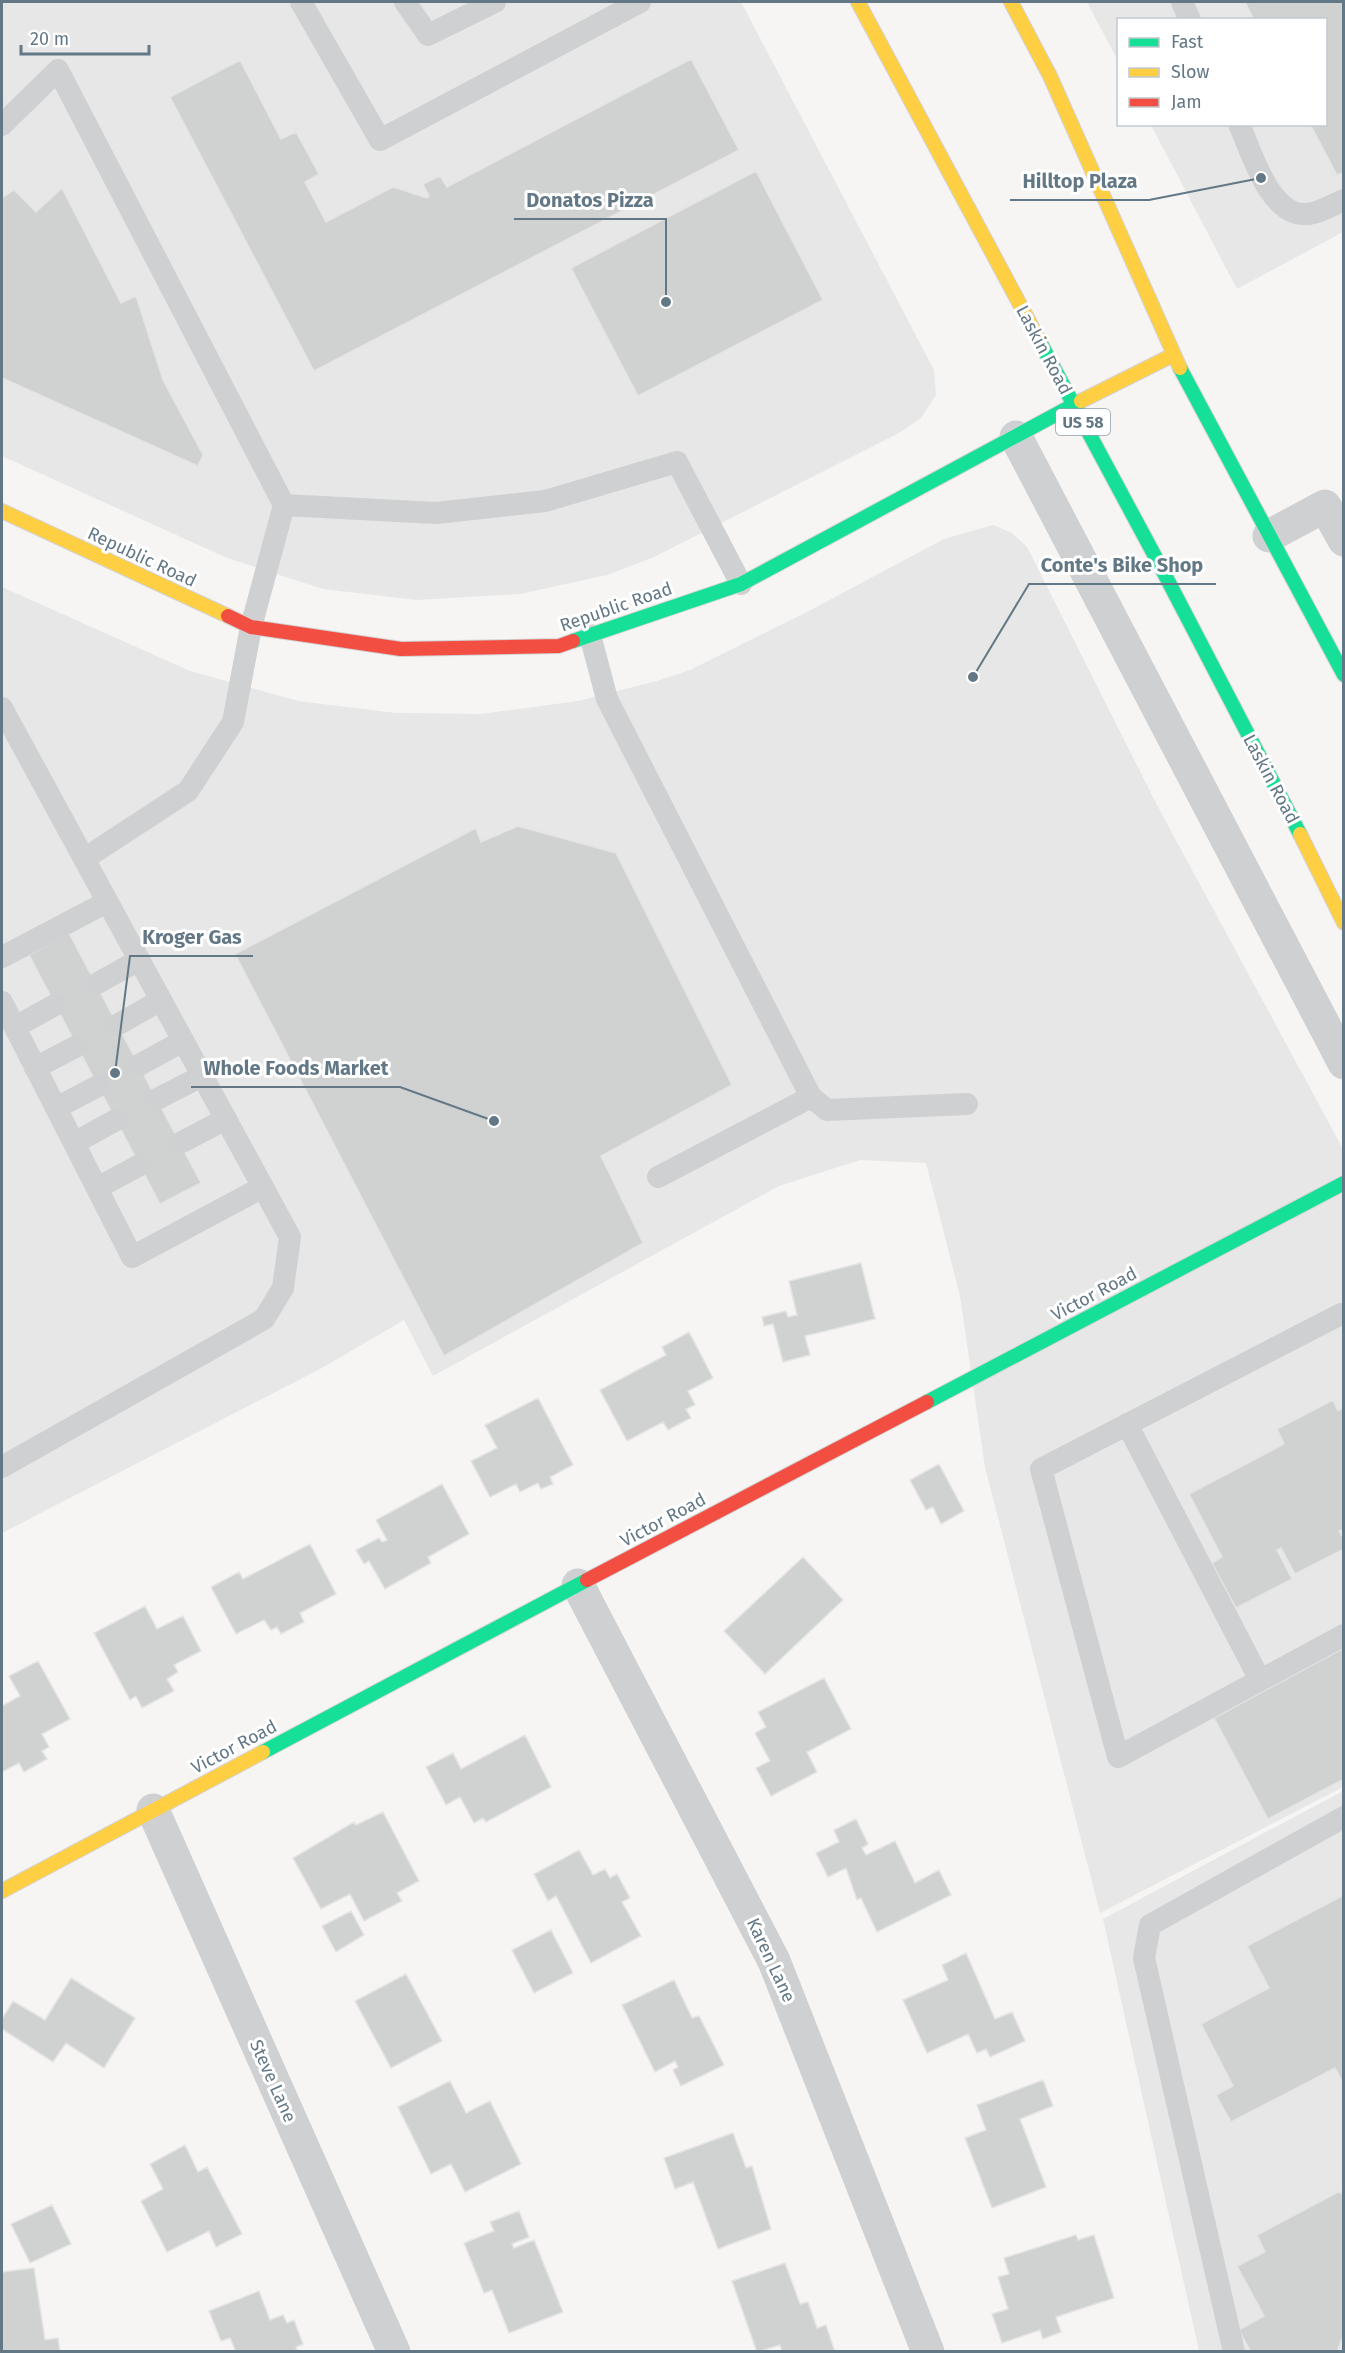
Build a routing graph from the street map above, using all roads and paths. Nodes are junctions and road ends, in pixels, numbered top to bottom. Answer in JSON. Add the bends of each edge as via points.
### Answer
{"nodes":[{"id":1,"x":301,"y":2,"type":"edge"},
{"id":2,"x":405,"y":2,"type":"edge"},
{"id":3,"x":495,"y":2,"type":"edge"},
{"id":4,"x":640,"y":2,"type":"edge"},
{"id":5,"x":858,"y":2,"type":"edge"},
{"id":6,"x":1011,"y":2,"type":"edge"},
{"id":7,"x":1182,"y":2,"type":"edge"},
{"id":8,"x":1189,"y":18,"type":"edge"},
{"id":9,"x":2,"y":125,"type":"edge"},
{"id":10,"x":1240,"y":126,"type":"edge"},
{"id":11,"x":1344,"y":200,"type":"edge"},
{"id":12,"x":1173,"y":355,"type":"junction"},
{"id":13,"x":1074,"y":405,"type":"junction"},
{"id":14,"x":1016,"y":437,"type":"junction"},
{"id":15,"x":1334,"y":501,"type":"edge"},
{"id":16,"x":284,"y":505,"type":"junction"},
{"id":17,"x":2,"y":511,"type":"edge"},
{"id":18,"x":1269,"y":536,"type":"junction"},
{"id":19,"x":1344,"y":540,"type":"edge"},
{"id":20,"x":741,"y":584,"type":"junction"},
{"id":21,"x":251,"y":627,"type":"junction"},
{"id":22,"x":590,"y":635,"type":"junction"},
{"id":23,"x":1344,"y":675,"type":"edge"},
{"id":24,"x":2,"y":708,"type":"edge"},
{"id":25,"x":84,"y":859,"type":"junction"},
{"id":26,"x":107,"y":902,"type":"junction"},
{"id":27,"x":1344,"y":923,"type":"edge"},
{"id":28,"x":2,"y":957,"type":"edge"},
{"id":29,"x":139,"y":960,"type":"junction"},
{"id":30,"x":96,"y":984,"type":"dead end"},
{"id":31,"x":161,"y":1000,"type":"junction"},
{"id":32,"x":2,"y":1002,"type":"edge"},
{"id":33,"x":55,"y":1005,"type":"dead end"},
{"id":34,"x":117,"y":1025,"type":"dead end"},
{"id":35,"x":15,"y":1027,"type":"junction"},
{"id":36,"x":183,"y":1041,"type":"junction"},
{"id":37,"x":77,"y":1046,"type":"dead end"},
{"id":38,"x":1344,"y":1063,"type":"edge"},
{"id":39,"x":139,"y":1065,"type":"dead end"},
{"id":40,"x":35,"y":1068,"type":"junction"},
{"id":41,"x":202,"y":1076,"type":"junction"},
{"id":42,"x":98,"y":1086,"type":"dead end"},
{"id":43,"x":811,"y":1097,"type":"junction"},
{"id":44,"x":157,"y":1099,"type":"dead end"},
{"id":45,"x":967,"y":1104,"type":"dead end"},
{"id":46,"x":56,"y":1108,"type":"junction"},
{"id":47,"x":226,"y":1119,"type":"junction"},
{"id":48,"x":116,"y":1120,"type":"dead end"},
{"id":49,"x":74,"y":1143,"type":"junction"},
{"id":50,"x":180,"y":1143,"type":"dead end"},
{"id":51,"x":140,"y":1165,"type":"dead end"},
{"id":52,"x":658,"y":1177,"type":"dead end"},
{"id":53,"x":1344,"y":1183,"type":"edge"},
{"id":54,"x":263,"y":1187,"type":"junction"},
{"id":55,"x":97,"y":1188,"type":"junction"},
{"id":56,"x":1344,"y":1315,"type":"edge"},
{"id":57,"x":1127,"y":1424,"type":"junction"},
{"id":58,"x":2,"y":1467,"type":"edge"},
{"id":59,"x":578,"y":1585,"type":"junction"},
{"id":60,"x":1344,"y":1635,"type":"edge"},
{"id":61,"x":1260,"y":1680,"type":"junction"},
{"id":62,"x":153,"y":1810,"type":"junction"},
{"id":63,"x":1344,"y":1817,"type":"edge"},
{"id":64,"x":2,"y":1891,"type":"edge"},
{"id":65,"x":394,"y":2352,"type":"edge"},
{"id":66,"x":928,"y":2352,"type":"edge"},
{"id":67,"x":1234,"y":2352,"type":"edge"}],
"edges":[{"from":1,"to":4,"type":"lane","via":[[380,140]]},
{"from":2,"to":3,"type":"lane","via":[[428,35]]},
{"from":5,"to":13,"type":"street","name":"Laskin Road","number":"US 58"},
{"from":6,"to":12,"type":"street","via":[[1050,76]]},
{"from":7,"to":8,"type":"lane"},
{"from":9,"to":16,"type":"lane","via":[[58,70]]},
{"from":10,"to":11,"type":"lane","via":[[1270,192],[1289,212],[1306,215]]},
{"from":12,"to":13,"type":"street","name":"Republic Road"},
{"from":12,"to":18,"type":"street"},
{"from":13,"to":14,"type":"street","name":"Republic Road"},
{"from":13,"to":27,"type":"street","name":"Laskin Road","number":"US 58"},
{"from":14,"to":20,"type":"street","name":"Republic Road"},
{"from":14,"to":38,"type":"street"},
{"from":15,"to":18,"type":"street"},
{"from":15,"to":19,"type":"street"},
{"from":16,"to":20,"type":"lane","via":[[436,513],[545,501],[677,462]]},
{"from":16,"to":21,"type":"lane"},
{"from":17,"to":21,"type":"street","name":"Republic Road"},
{"from":18,"to":23,"type":"street"},
{"from":20,"to":22,"type":"street","name":"Republic Road"},
{"from":21,"to":22,"type":"street","name":"Republic Road","via":[[401,649],[560,646]]},
{"from":21,"to":25,"type":"lane","via":[[233,722],[188,791]]},
{"from":22,"to":43,"type":"lane","via":[[607,699]]},
{"from":24,"to":25,"type":"lane"},
{"from":25,"to":26,"type":"lane"},
{"from":26,"to":28,"type":"lane"},
{"from":26,"to":29,"type":"lane"},
{"from":29,"to":30,"type":"lane"},
{"from":29,"to":31,"type":"lane"},
{"from":31,"to":34,"type":"lane"},
{"from":31,"to":36,"type":"lane"},
{"from":32,"to":35,"type":"lane"},
{"from":33,"to":35,"type":"lane"},
{"from":35,"to":40,"type":"lane"},
{"from":36,"to":39,"type":"lane"},
{"from":36,"to":41,"type":"lane"},
{"from":37,"to":40,"type":"lane"},
{"from":40,"to":46,"type":"lane"},
{"from":41,"to":44,"type":"lane"},
{"from":41,"to":47,"type":"lane"},
{"from":42,"to":46,"type":"lane"},
{"from":43,"to":45,"type":"lane","via":[[827,1110]]},
{"from":43,"to":52,"type":"lane"},
{"from":46,"to":49,"type":"lane"},
{"from":47,"to":50,"type":"lane"},
{"from":47,"to":54,"type":"lane"},
{"from":48,"to":49,"type":"lane"},
{"from":49,"to":55,"type":"lane"},
{"from":51,"to":55,"type":"lane"},
{"from":53,"to":59,"type":"street","name":"Victor Road"},
{"from":54,"to":55,"type":"lane","via":[[132,1257]]},
{"from":54,"to":58,"type":"lane","via":[[290,1237],[283,1288],[264,1319]]},
{"from":56,"to":57,"type":"lane"},
{"from":57,"to":61,"type":"lane"},
{"from":57,"to":61,"type":"lane","via":[[1041,1469],[1118,1757]]},
{"from":59,"to":62,"type":"street","name":"Victor Road"},
{"from":59,"to":66,"type":"street","name":"Karen Lane","via":[[774,1961]]},
{"from":60,"to":61,"type":"lane"},
{"from":62,"to":64,"type":"street","name":"Victor Road"},
{"from":62,"to":65,"type":"street","name":"Steve Lane"},
{"from":63,"to":67,"type":"lane","via":[[1150,1925],[1144,1958]]}]}
